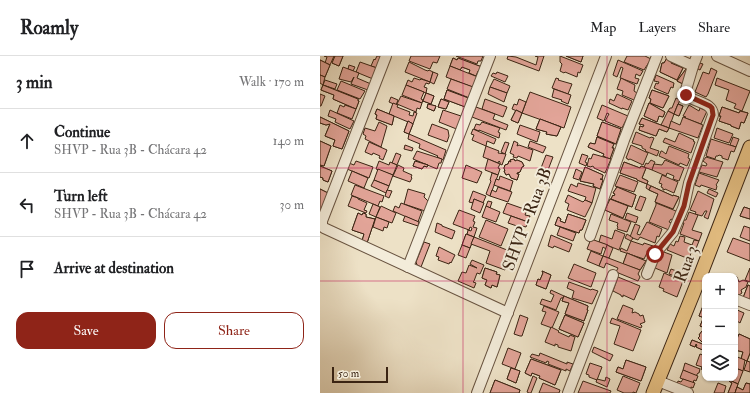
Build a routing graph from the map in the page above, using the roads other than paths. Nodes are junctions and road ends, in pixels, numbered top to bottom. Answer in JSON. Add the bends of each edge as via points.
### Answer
{"nodes":[{"id":1,"x":386,"y":56,"type":"edge"},
{"id":2,"x":490,"y":56,"type":"edge"},
{"id":3,"x":606,"y":56,"type":"edge"},
{"id":4,"x":657,"y":56,"type":"edge"},
{"id":5,"x":671,"y":56,"type":"edge"},
{"id":6,"x":697,"y":56,"type":"edge"},
{"id":7,"x":717,"y":56,"type":"edge"},
{"id":8,"x":693,"y":66,"type":"junction"},
{"id":9,"x":750,"y":70,"type":"edge"},
{"id":10,"x":750,"y":147,"type":"edge"},
{"id":11,"x":590,"y":236,"type":"dead end"},
{"id":12,"x":408,"y":267,"type":"junction"},
{"id":13,"x":647,"y":274,"type":"dead end"},
{"id":14,"x":613,"y":275,"type":"dead end"},
{"id":15,"x":701,"y":286,"type":"edge"},
{"id":16,"x":738,"y":300,"type":"edge"},
{"id":17,"x":750,"y":305,"type":"edge"},
{"id":18,"x":508,"y":313,"type":"junction"},
{"id":19,"x":656,"y":387,"type":"edge"},
{"id":20,"x":477,"y":393,"type":"edge"},
{"id":21,"x":568,"y":393,"type":"edge"},
{"id":22,"x":688,"y":393,"type":"edge"}],
"edges":[{"from":1,"to":12,"type":"street","via":[[322,226]]},
{"from":2,"to":12,"type":"street"},
{"from":3,"to":18,"type":"street","name":"SHVP - Rua 3B"},
{"from":4,"to":11,"type":"street"},
{"from":5,"to":8,"type":"street"},
{"from":6,"to":8,"type":"street"},
{"from":7,"to":9,"type":"street"},
{"from":8,"to":13,"type":"street","via":[[685,90],[686,95],[710,106],[713,115],[689,183],[684,206],[673,232],[655,254]]},
{"from":10,"to":15,"type":"main road","name":"Rua 3"},
{"from":12,"to":18,"type":"street"},
{"from":14,"to":21,"type":"street"},
{"from":15,"to":19,"type":"main road","name":"Rua 3"},
{"from":16,"to":17,"type":"street"},
{"from":18,"to":20,"type":"street","name":"SHVP - Rua 3B"},
{"from":19,"to":22,"type":"street"}]}
